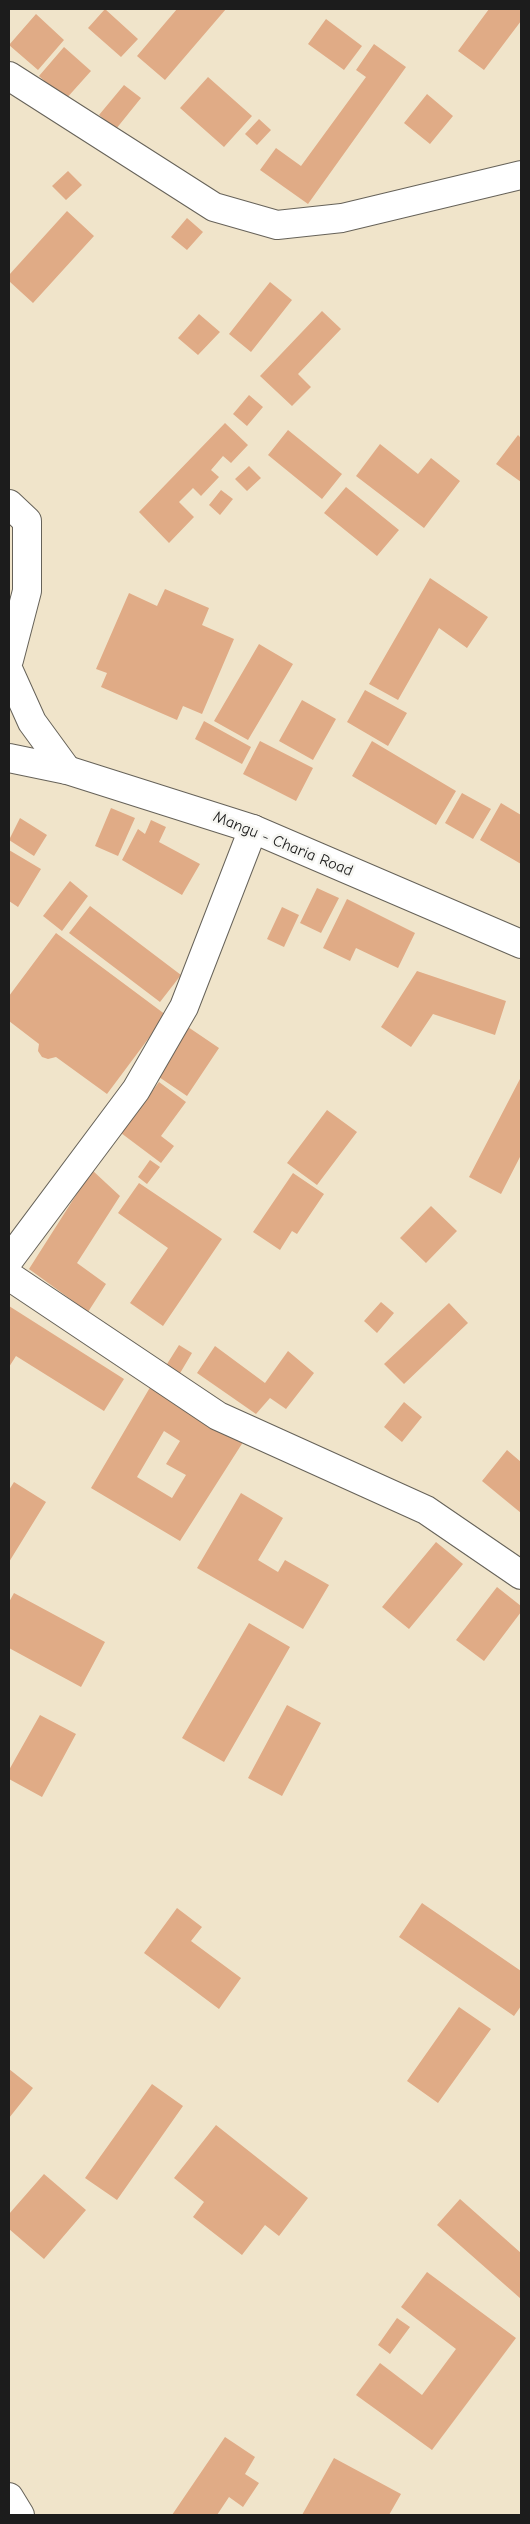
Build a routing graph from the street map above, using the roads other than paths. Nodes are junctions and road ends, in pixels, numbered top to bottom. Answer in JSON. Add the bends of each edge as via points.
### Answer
{"nodes":[{"id":1,"x":9,"y":76,"type":"edge"},
{"id":2,"x":521,"y":175,"type":"edge"},
{"id":3,"x":9,"y":504,"type":"edge"},
{"id":4,"x":9,"y":660,"type":"edge"},
{"id":5,"x":9,"y":671,"type":"edge"},
{"id":6,"x":9,"y":758,"type":"edge"},
{"id":7,"x":68,"y":770,"type":"junction"},
{"id":8,"x":253,"y":829,"type":"junction"},
{"id":9,"x":521,"y":944,"type":"edge"},
{"id":10,"x":9,"y":1260,"type":"edge"},
{"id":11,"x":9,"y":1276,"type":"edge"},
{"id":12,"x":521,"y":1575,"type":"edge"},
{"id":13,"x":9,"y":2497,"type":"edge"},
{"id":14,"x":20,"y":2515,"type":"edge"}],
"edges":[{"from":1,"to":2,"type":"street","via":[[214,207],[277,226],[342,218]]},
{"from":3,"to":4,"type":"street","via":[[27,521],[27,591]]},
{"from":5,"to":7,"type":"street","via":[[32,722]]},
{"from":6,"to":7,"type":"street","name":"Mangu - Charia Road"},
{"from":7,"to":8,"type":"street","name":"Mangu - Charia Road"},
{"from":8,"to":9,"type":"street","name":"Mangu - Charia Road"},
{"from":8,"to":10,"type":"street","via":[[184,1007],[136,1090]]},
{"from":11,"to":12,"type":"street","via":[[218,1416],[426,1510]]},
{"from":13,"to":14,"type":"street"}]}
